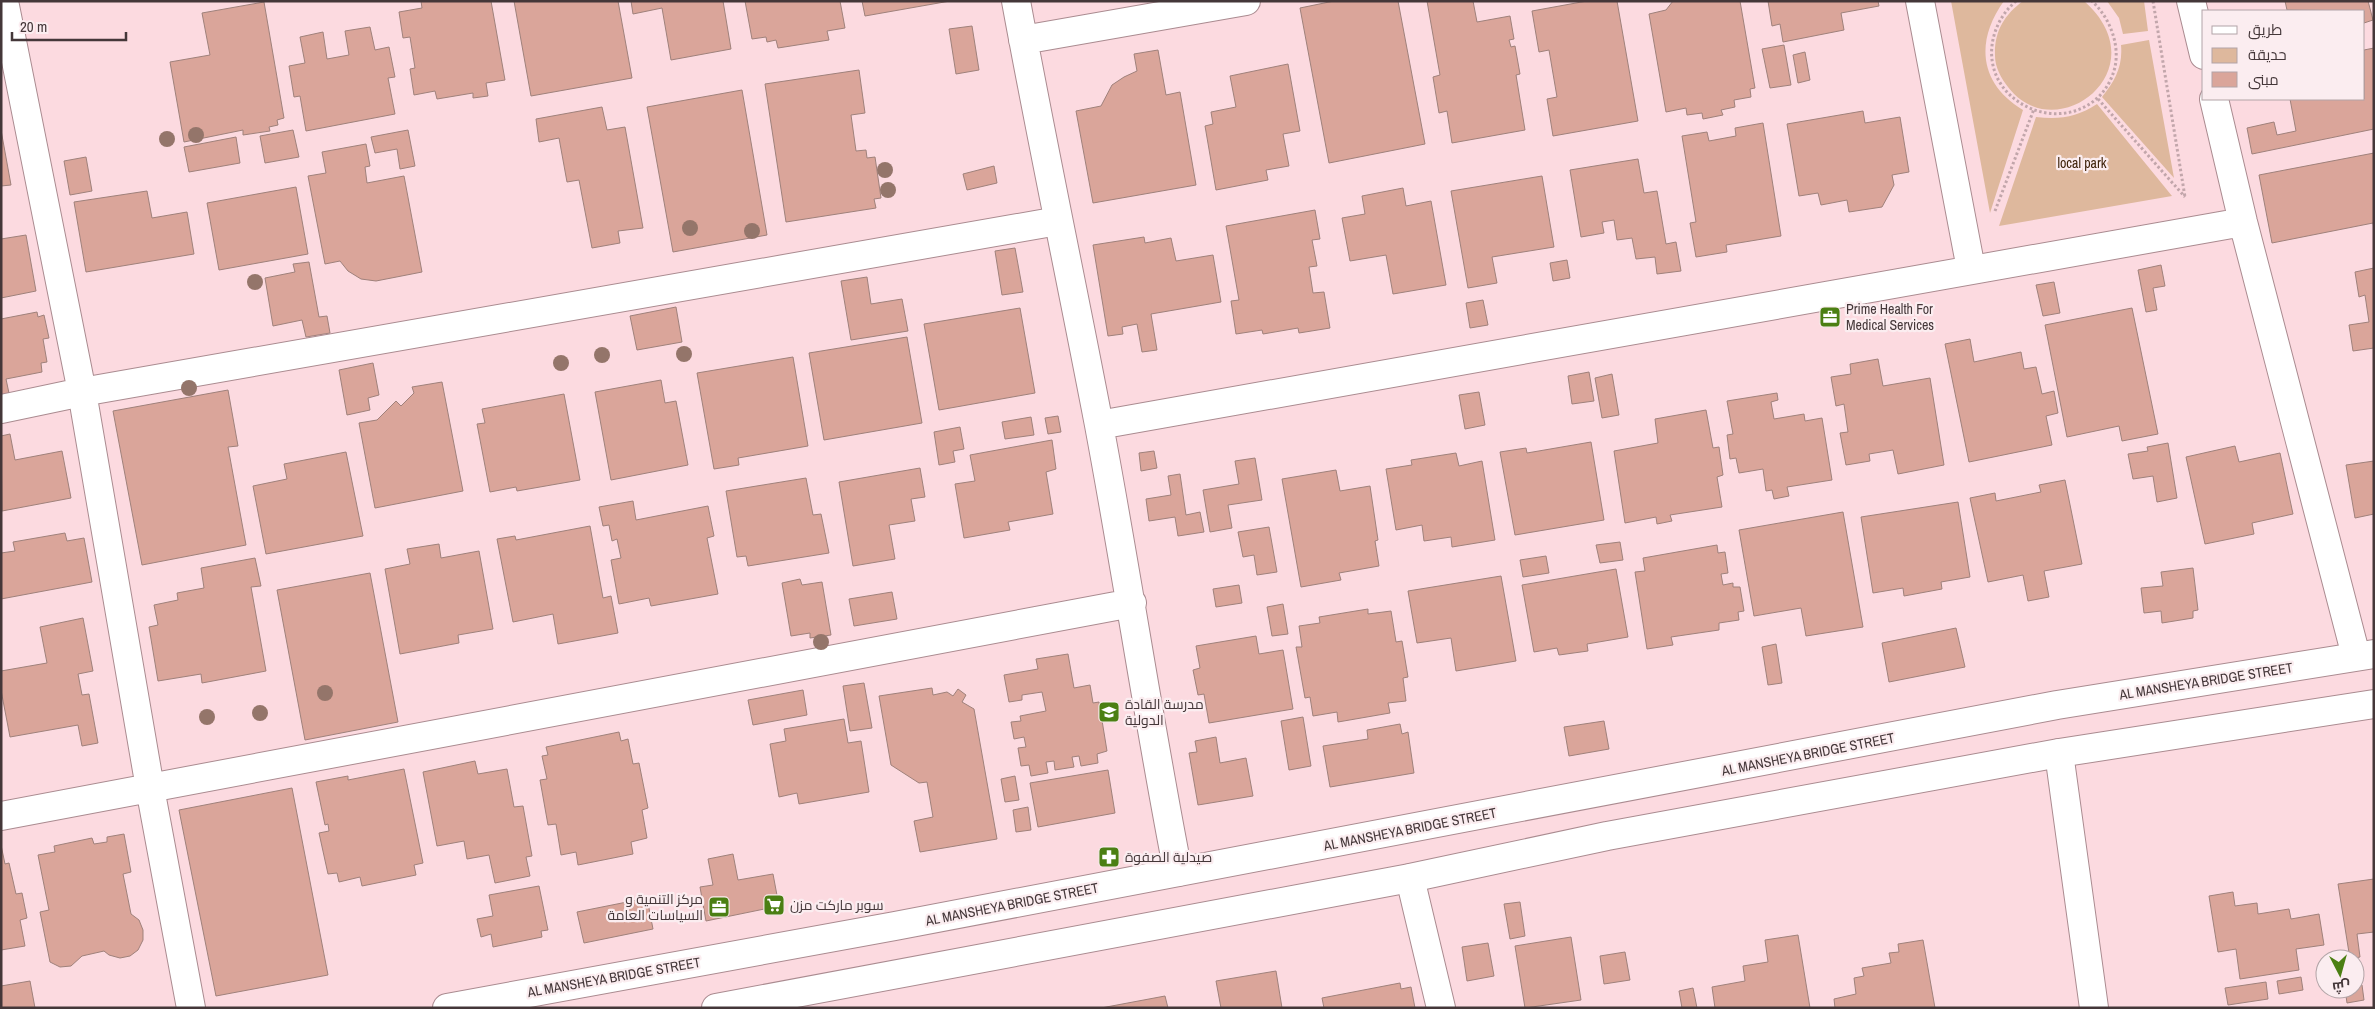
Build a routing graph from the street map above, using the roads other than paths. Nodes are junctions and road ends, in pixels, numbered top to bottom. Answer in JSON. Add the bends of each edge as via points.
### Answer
{"nodes":[{"id":1,"x":4,"y":1,"type":"edge"},
{"id":2,"x":1016,"y":1,"type":"edge"},
{"id":3,"x":1246,"y":1,"type":"edge"},
{"id":4,"x":1920,"y":1,"type":"edge"},
{"id":5,"x":2191,"y":1,"type":"edge"},
{"id":6,"x":1023,"y":40,"type":"junction"},
{"id":7,"x":2202,"y":47,"type":"edge"},
{"id":8,"x":2214,"y":100,"type":"edge"},
{"id":9,"x":1058,"y":221,"type":"junction"},
{"id":10,"x":2243,"y":222,"type":"junction"},
{"id":11,"x":1970,"y":269,"type":"junction"},
{"id":12,"x":82,"y":392,"type":"junction"},
{"id":13,"x":1,"y":409,"type":"edge"},
{"id":14,"x":1099,"y":425,"type":"junction"},
{"id":15,"x":1132,"y":603,"type":"junction"},
{"id":16,"x":2365,"y":655,"type":"edge"},
{"id":17,"x":2374,"y":704,"type":"edge"},
{"id":18,"x":2059,"y":753,"type":"junction"},
{"id":19,"x":150,"y":788,"type":"junction"},
{"id":20,"x":1,"y":816,"type":"edge"},
{"id":21,"x":1178,"y":872,"type":"junction"},
{"id":22,"x":1410,"y":878,"type":"junction"},
{"id":23,"x":191,"y":1008,"type":"edge"},
{"id":24,"x":447,"y":1008,"type":"edge"},
{"id":25,"x":716,"y":1008,"type":"edge"},
{"id":26,"x":1440,"y":1008,"type":"edge"},
{"id":27,"x":2094,"y":1008,"type":"edge"}],
"edges":[{"from":1,"to":12,"type":"street"},
{"from":2,"to":6,"type":"street"},
{"from":3,"to":6,"type":"street"},
{"from":4,"to":11,"type":"street"},
{"from":5,"to":7,"type":"street"},
{"from":6,"to":9,"type":"street"},
{"from":8,"to":10,"type":"street"},
{"from":9,"to":12,"type":"street"},
{"from":9,"to":14,"type":"street"},
{"from":10,"to":11,"type":"street"},
{"from":10,"to":16,"type":"street"},
{"from":11,"to":14,"type":"street"},
{"from":12,"to":13,"type":"street"},
{"from":12,"to":19,"type":"street"},
{"from":14,"to":15,"type":"street"},
{"from":15,"to":19,"type":"street"},
{"from":15,"to":21,"type":"street","via":[[1150,727]]},
{"from":16,"to":21,"type":"street","name":"AL MANSHEYA BRIDGE STREET","via":[[2057,706]]},
{"from":17,"to":18,"type":"street"},
{"from":18,"to":22,"type":"street","via":[[1607,836]]},
{"from":18,"to":27,"type":"street"},
{"from":19,"to":20,"type":"street"},
{"from":19,"to":23,"type":"street"},
{"from":21,"to":24,"type":"street","name":"AL MANSHEYA BRIDGE STREET"},
{"from":22,"to":25,"type":"street"},
{"from":22,"to":26,"type":"street"}]}
